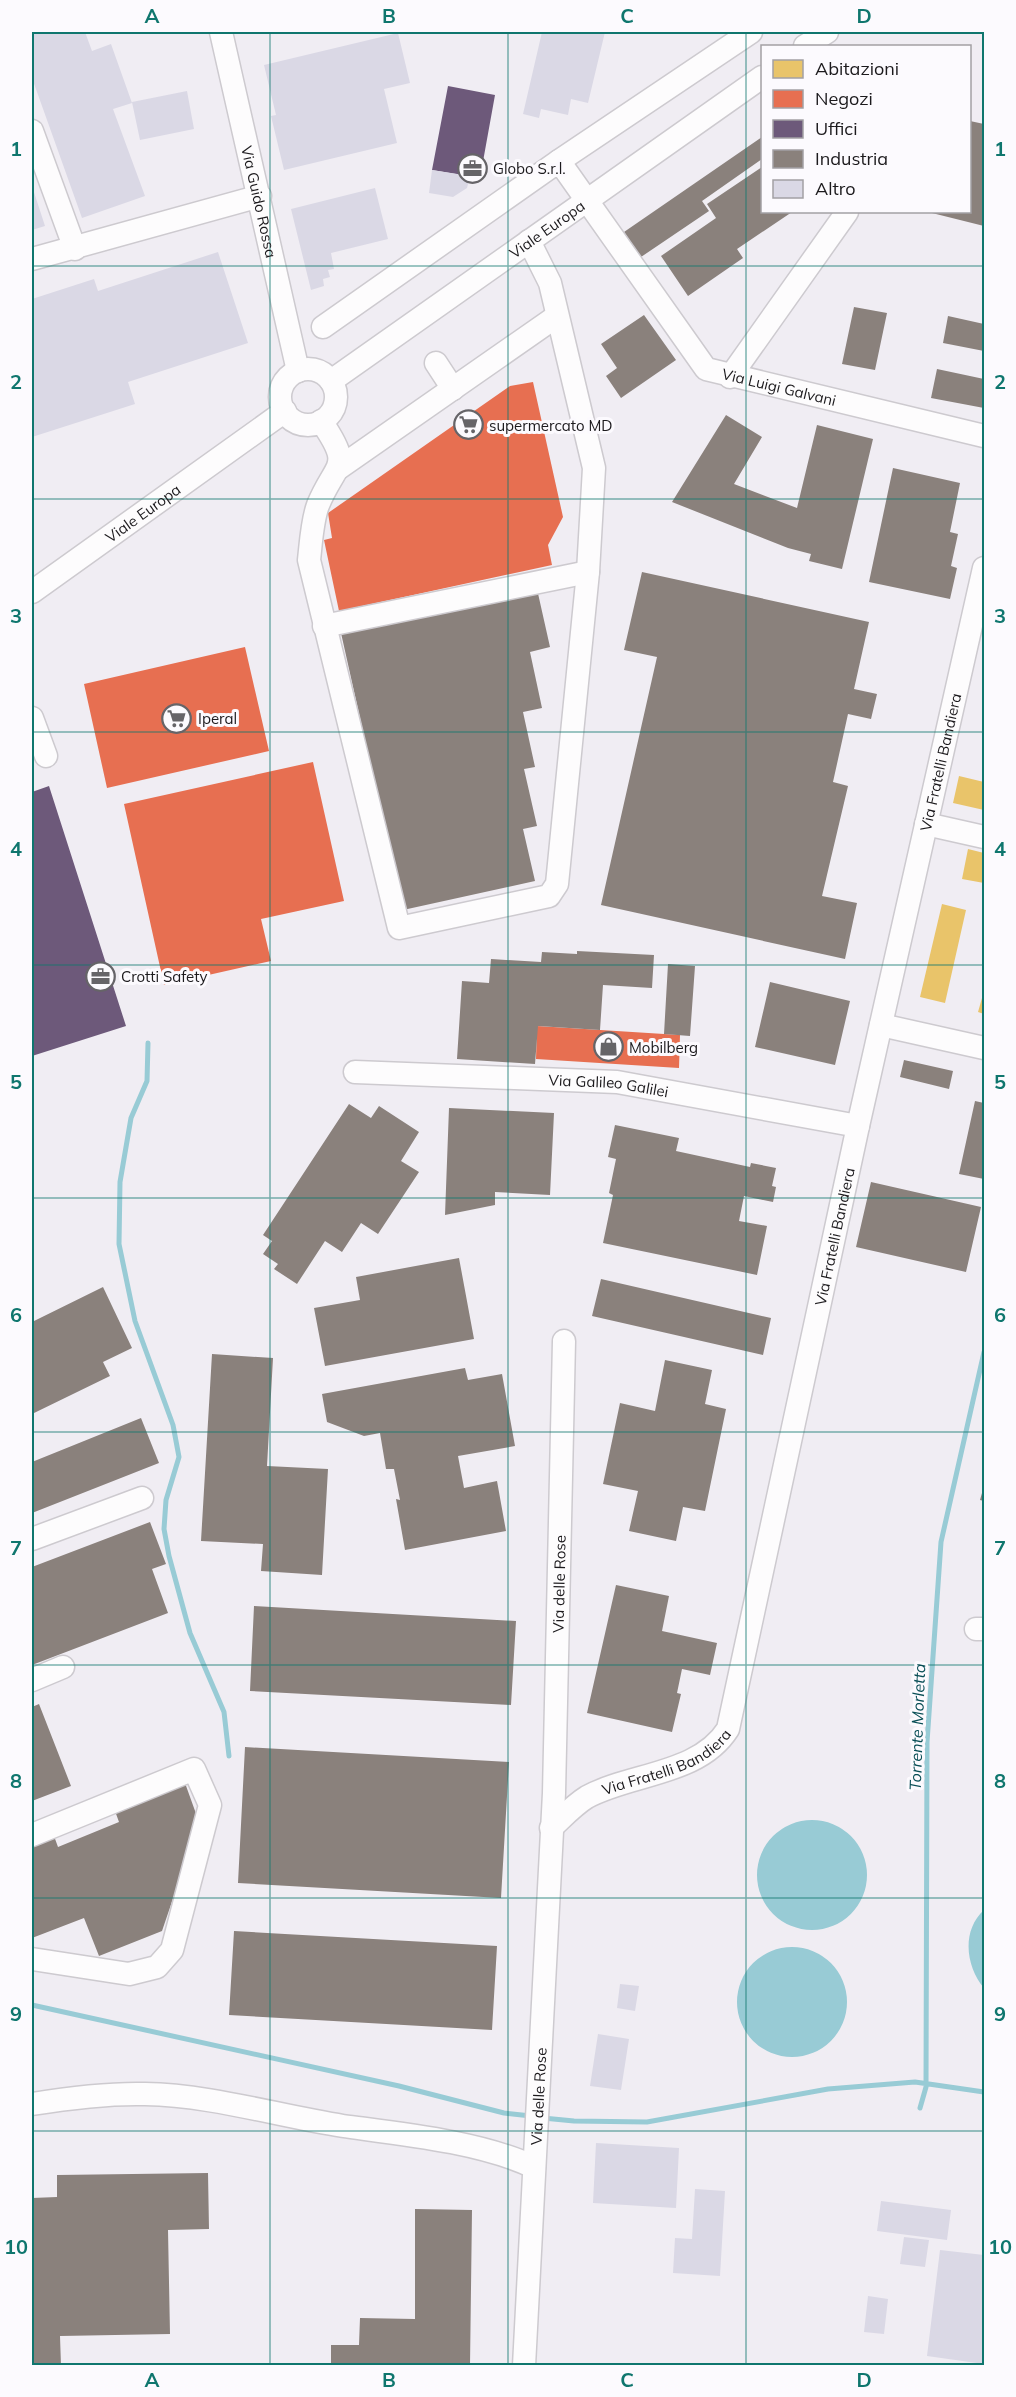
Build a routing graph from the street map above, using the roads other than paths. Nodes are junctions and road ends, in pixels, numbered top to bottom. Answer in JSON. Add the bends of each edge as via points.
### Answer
{"nodes":[{"id":1,"x":220,"y":32,"type":"edge"},
{"id":2,"x":751,"y":32,"type":"edge"},
{"id":3,"x":827,"y":32,"type":"edge"},
{"id":4,"x":807,"y":45,"type":"edge"},
{"id":5,"x":761,"y":78,"type":"edge"},
{"id":6,"x":32,"y":130,"type":"edge"},
{"id":7,"x":560,"y":161,"type":"junction"},
{"id":8,"x":260,"y":196,"type":"junction"},
{"id":9,"x":587,"y":200,"type":"junction"},
{"id":10,"x":846,"y":213,"type":"edge"},
{"id":11,"x":529,"y":241,"type":"junction"},
{"id":12,"x":75,"y":249,"type":"junction"},
{"id":13,"x":32,"y":259,"type":"edge"},
{"id":14,"x":557,"y":316,"type":"junction"},
{"id":15,"x":323,"y":327,"type":"dead end"},
{"id":16,"x":436,"y":363,"type":"dead end"},
{"id":17,"x":298,"y":371,"type":"junction"},
{"id":18,"x":730,"y":377,"type":"junction"},
{"id":19,"x":331,"y":381,"type":"junction"},
{"id":20,"x":453,"y":389,"type":"junction"},
{"id":21,"x":285,"y":411,"type":"junction"},
{"id":22,"x":321,"y":421,"type":"junction"},
{"id":23,"x":984,"y":436,"type":"edge"},
{"id":24,"x":339,"y":468,"type":"junction"},
{"id":25,"x":984,"y":568,"type":"edge"},
{"id":26,"x":588,"y":572,"type":"junction"},
{"id":27,"x":32,"y":592,"type":"edge"},
{"id":28,"x":324,"y":626,"type":"junction"},
{"id":29,"x":32,"y":718,"type":"edge"},
{"id":30,"x":46,"y":756,"type":"dead end"},
{"id":31,"x":926,"y":824,"type":"junction"},
{"id":32,"x":984,"y":837,"type":"edge"},
{"id":33,"x":880,"y":1025,"type":"junction"},
{"id":34,"x":984,"y":1048,"type":"edge"},
{"id":35,"x":354,"y":1072,"type":"dead end"},
{"id":36,"x":858,"y":1126,"type":"junction"},
{"id":37,"x":564,"y":1341,"type":"dead end"},
{"id":38,"x":142,"y":1497,"type":"dead end"},
{"id":39,"x":32,"y":1539,"type":"edge"},
{"id":40,"x":63,"y":1667,"type":"dead end"},
{"id":41,"x":32,"y":1680,"type":"edge"},
{"id":42,"x":551,"y":1828,"type":"junction"},
{"id":43,"x":32,"y":1835,"type":"edge"},
{"id":44,"x":32,"y":1959,"type":"edge"},
{"id":45,"x":32,"y":2104,"type":"edge"},
{"id":46,"x":534,"y":2167,"type":"junction"},
{"id":47,"x":524,"y":2366,"type":"edge"}],
"edges":[{"from":1,"to":8,"type":"street","name":"Via Guido Rossa"},
{"from":2,"to":7,"type":"street"},
{"from":3,"to":4,"type":"street"},
{"from":5,"to":9,"type":"street","name":"Viale Europa"},
{"from":6,"to":12,"type":"street"},
{"from":7,"to":9,"type":"street","name":"Via Luigi Galvani"},
{"from":7,"to":15,"type":"street"},
{"from":8,"to":12,"type":"street"},
{"from":8,"to":17,"type":"street","name":"Via Guido Rossa"},
{"from":9,"to":11,"type":"street","name":"Viale Europa"},
{"from":9,"to":18,"type":"street","name":"Via Luigi Galvani","via":[[706,369]]},
{"from":10,"to":18,"type":"street"},
{"from":11,"to":14,"type":"street","via":[[550,284]]},
{"from":11,"to":19,"type":"street","name":"Viale Europa"},
{"from":12,"to":13,"type":"street"},
{"from":14,"to":20,"type":"street"},
{"from":14,"to":26,"type":"street","via":[[594,468]]},
{"from":16,"to":20,"type":"street"},
{"from":17,"to":19,"type":"street","via":[[316,370]]},
{"from":17,"to":21,"type":"street","via":[[283,385],[280,398]]},
{"from":18,"to":23,"type":"street","name":"Via Luigi Galvani"},
{"from":19,"to":22,"type":"street","via":[[335,389],[334,408]]},
{"from":20,"to":24,"type":"street"},
{"from":21,"to":22,"type":"street","via":[[297,422]]},
{"from":21,"to":27,"type":"street","name":"Viale Europa"},
{"from":22,"to":24,"type":"street","via":[[339,446]]},
{"from":24,"to":28,"type":"street","via":[[318,505],[309,560]]},
{"from":25,"to":31,"type":"street","name":"Via Fratelli Bandiera"},
{"from":26,"to":28,"type":"street"},
{"from":26,"to":28,"type":"street","via":[[557,884],[549,896],[399,928]]},
{"from":29,"to":30,"type":"street"},
{"from":31,"to":32,"type":"street"},
{"from":31,"to":33,"type":"street","name":"Via Fratelli Bandiera"},
{"from":33,"to":34,"type":"street"},
{"from":33,"to":36,"type":"street","name":"Via Fratelli Bandiera"},
{"from":35,"to":36,"type":"street","name":"Via Galileo Galilei","via":[[617,1082]]},
{"from":36,"to":42,"type":"street","name":"Via Fratelli Bandiera","via":[[728,1729],[721,1740],[685,1763],[586,1798]]},
{"from":37,"to":42,"type":"street","name":"Via delle Rose"},
{"from":38,"to":39,"type":"street"},
{"from":40,"to":41,"type":"street"},
{"from":42,"to":46,"type":"street","name":"Via delle Rose"},
{"from":43,"to":44,"type":"street","via":[[194,1769],[210,1805],[172,1950],[157,1967],[129,1974]]},
{"from":45,"to":46,"type":"street","via":[[93,2095],[136,2094],[200,2100],[416,2137],[515,2158]]},
{"from":46,"to":47,"type":"street","name":"Via delle Rose"}]}
